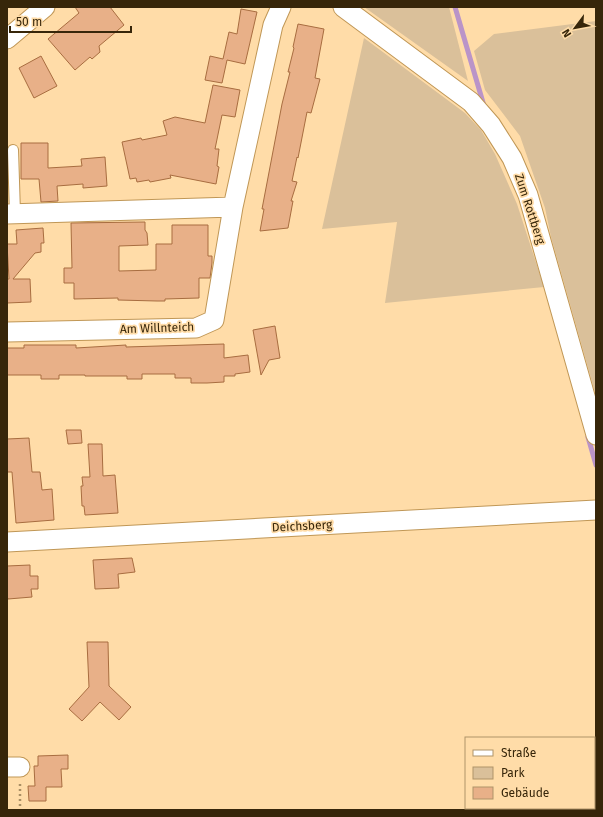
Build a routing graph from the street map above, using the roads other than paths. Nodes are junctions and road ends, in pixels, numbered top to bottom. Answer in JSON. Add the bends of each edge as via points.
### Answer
{"nodes":[{"id":1,"x":45,"y":7,"type":"edge"},
{"id":2,"x":281,"y":7,"type":"edge"},
{"id":3,"x":343,"y":7,"type":"edge"},
{"id":4,"x":7,"y":39,"type":"edge"},
{"id":5,"x":13,"y":150,"type":"dead end"},
{"id":6,"x":233,"y":206,"type":"junction"},
{"id":7,"x":11,"y":214,"type":"edge"},
{"id":8,"x":7,"y":332,"type":"edge"},
{"id":9,"x":596,"y":435,"type":"edge"},
{"id":10,"x":596,"y":510,"type":"edge"},
{"id":11,"x":7,"y":542,"type":"edge"}],
"edges":[{"from":1,"to":4,"type":"street"},
{"from":2,"to":6,"type":"street","name":"Am Willnteich","via":[[273,25]]},
{"from":3,"to":9,"type":"street","name":"Zum Rottberg","via":[[470,102],[491,125],[512,158],[528,195]]},
{"from":5,"to":7,"type":"lane"},
{"from":6,"to":7,"type":"street"},
{"from":6,"to":8,"type":"street","name":"Am Willnteich","via":[[214,320],[196,328]]},
{"from":10,"to":11,"type":"street","name":"Deichsberg"}]}
